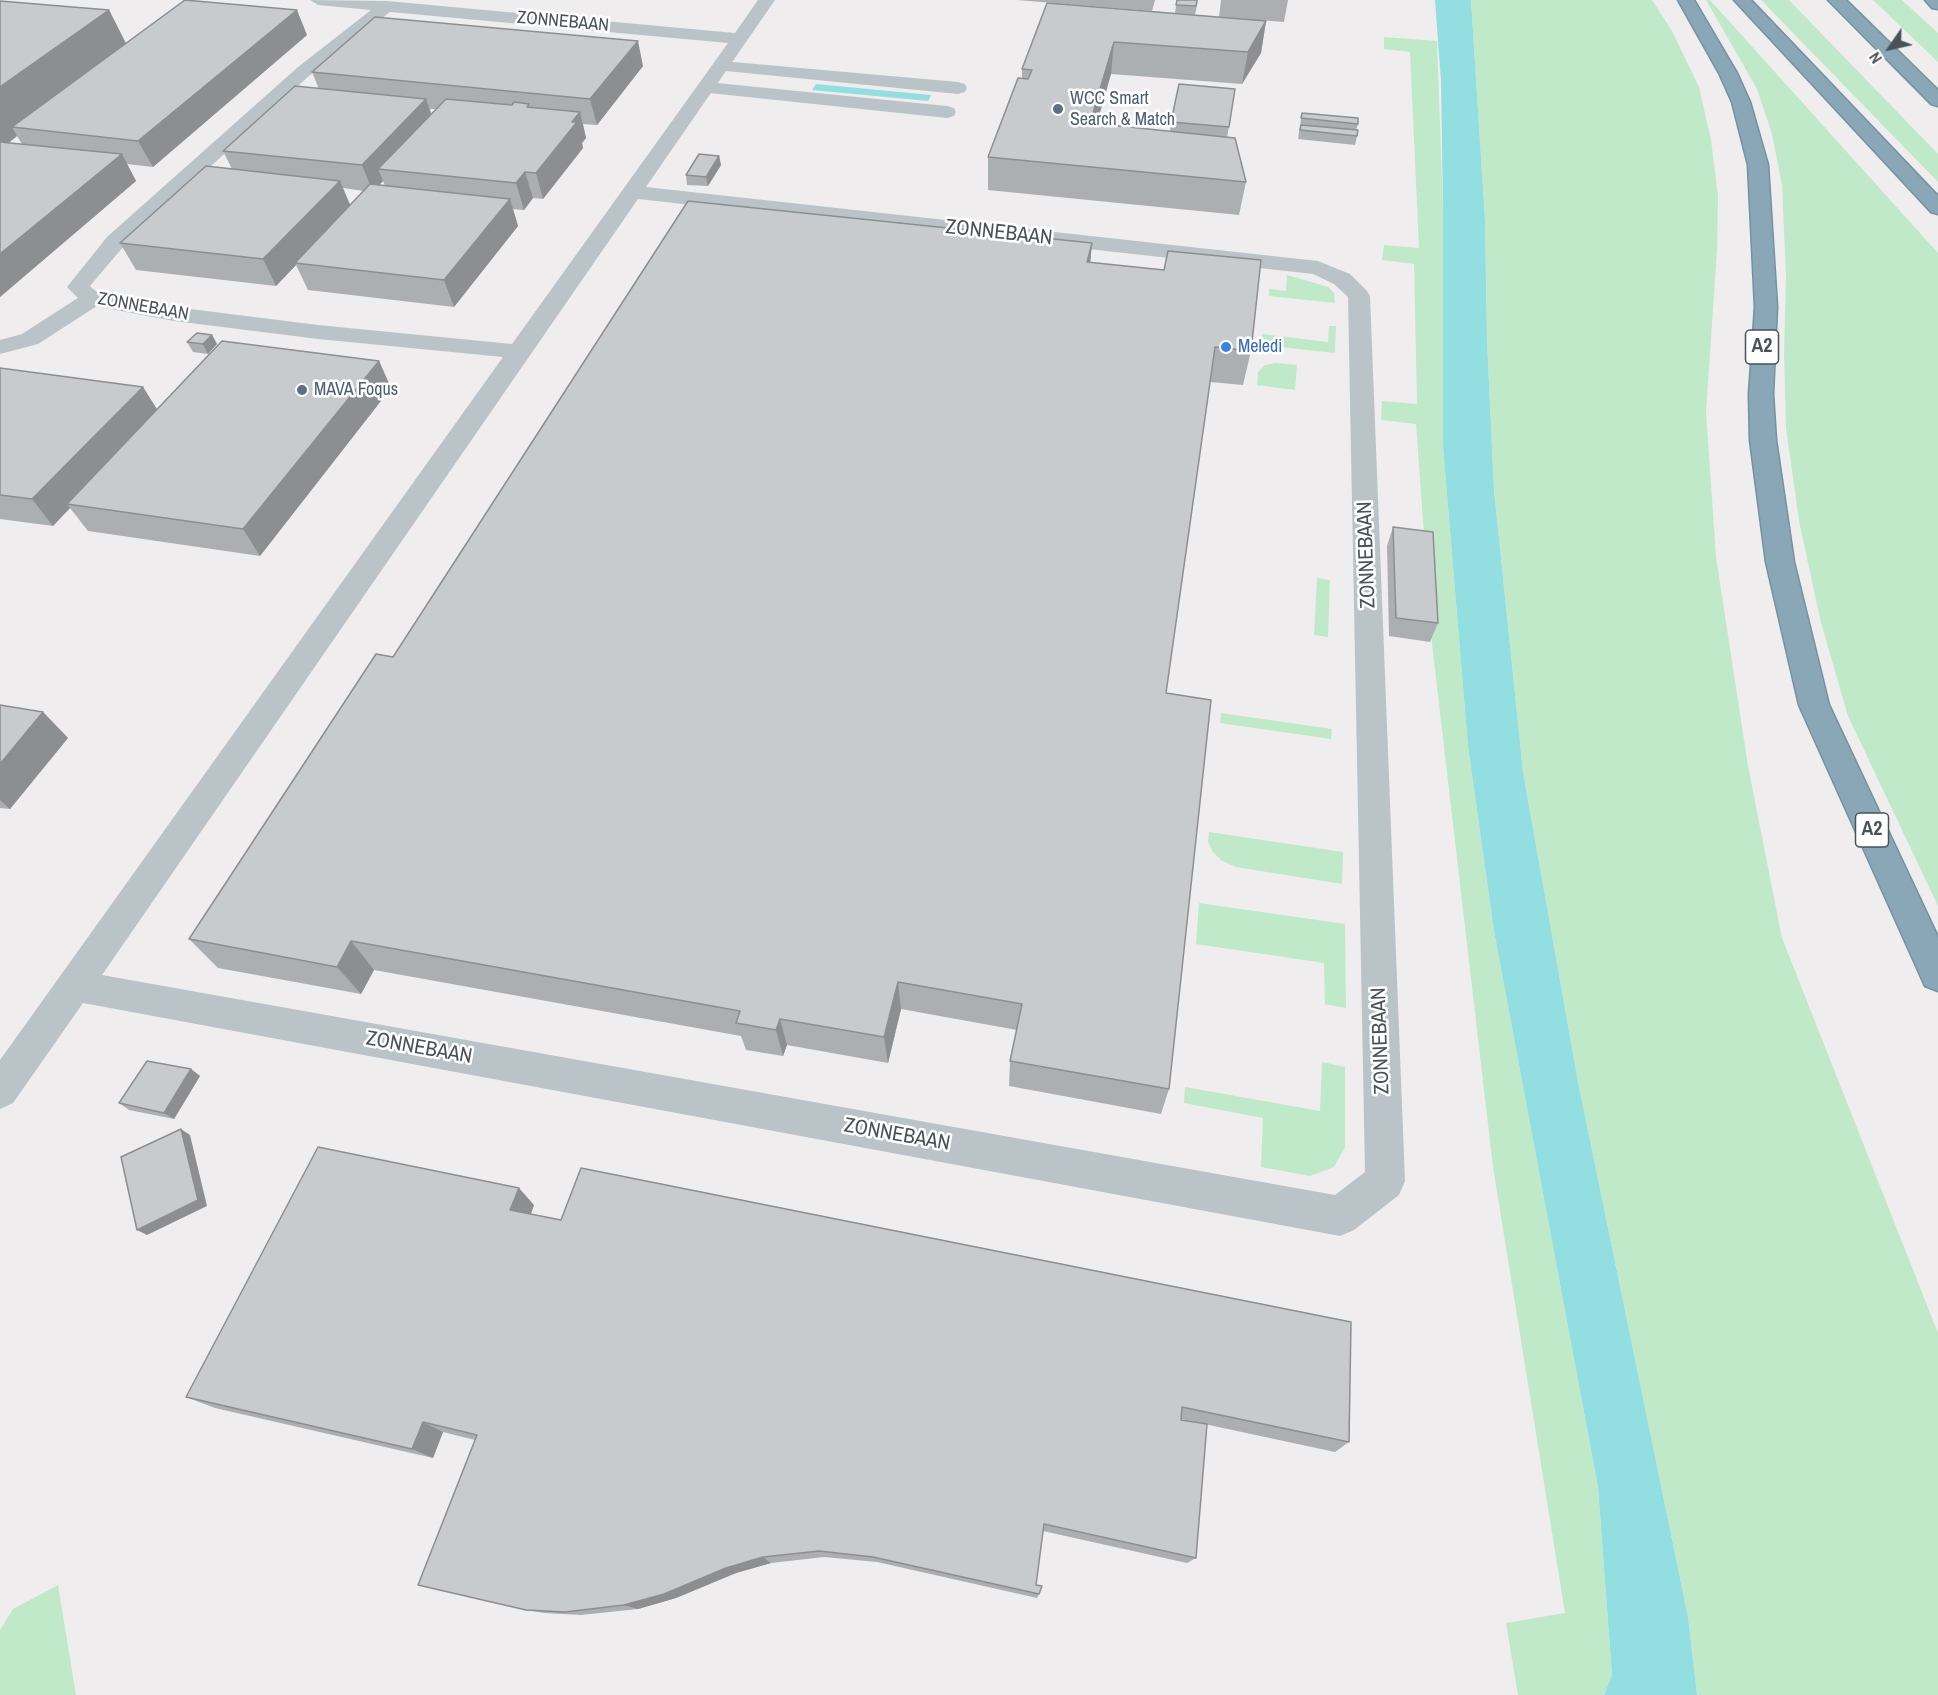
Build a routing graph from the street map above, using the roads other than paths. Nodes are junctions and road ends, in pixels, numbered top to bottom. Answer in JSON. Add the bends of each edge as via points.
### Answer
{"nodes":[{"id":1,"x":318,"y":0,"type":"edge"},
{"id":2,"x":768,"y":0,"type":"edge"},
{"id":3,"x":1686,"y":0,"type":"edge"},
{"id":4,"x":1743,"y":0,"type":"edge"},
{"id":5,"x":1836,"y":0,"type":"edge"},
{"id":6,"x":1933,"y":0,"type":"edge"},
{"id":7,"x":1938,"y":4,"type":"edge"},
{"id":8,"x":387,"y":6,"type":"junction"},
{"id":9,"x":739,"y":39,"type":"junction"},
{"id":10,"x":722,"y":66,"type":"junction"},
{"id":11,"x":707,"y":88,"type":"junction"},
{"id":12,"x":958,"y":88,"type":"dead end"},
{"id":13,"x":1938,"y":100,"type":"edge"},
{"id":14,"x":947,"y":112,"type":"dead end"},
{"id":15,"x":633,"y":192,"type":"junction"},
{"id":16,"x":1938,"y":208,"type":"edge"},
{"id":17,"x":92,"y":299,"type":"junction"},
{"id":18,"x":0,"y":347,"type":"edge"},
{"id":19,"x":520,"y":352,"type":"junction"},
{"id":20,"x":1938,"y":975,"type":"edge"},
{"id":21,"x":73,"y":985,"type":"junction"},
{"id":22,"x":0,"y":1091,"type":"edge"}],
"edges":[{"from":1,"to":8,"type":"street","name":"ZONNEBAAN"},
{"from":2,"to":9,"type":"street"},
{"from":3,"to":20,"type":"highway","number":"A2","via":[[1732,83],[1758,165],[1766,307],[1761,394],[1763,440],[1780,562],[1814,705]]},
{"from":4,"to":16,"type":"highway"},
{"from":5,"to":13,"type":"highway"},
{"from":6,"to":7,"type":"highway"},
{"from":8,"to":9,"type":"street","name":"ZONNEBAAN"},
{"from":8,"to":17,"type":"street","name":"ZONNEBAAN","via":[[304,71],[115,242],[78,287]]},
{"from":9,"to":10,"type":"street"},
{"from":10,"to":11,"type":"street"},
{"from":10,"to":12,"type":"street"},
{"from":11,"to":14,"type":"street"},
{"from":11,"to":15,"type":"street"},
{"from":15,"to":19,"type":"street"},
{"from":15,"to":21,"type":"street","name":"ZONNEBAAN","via":[[1318,268],[1342,279],[1359,296],[1385,1181],[1340,1216]]},
{"from":17,"to":18,"type":"street","via":[[30,339]]},
{"from":17,"to":19,"type":"street","name":"ZONNEBAAN","via":[[174,314]]},
{"from":19,"to":21,"type":"street"},
{"from":21,"to":22,"type":"street"}]}
